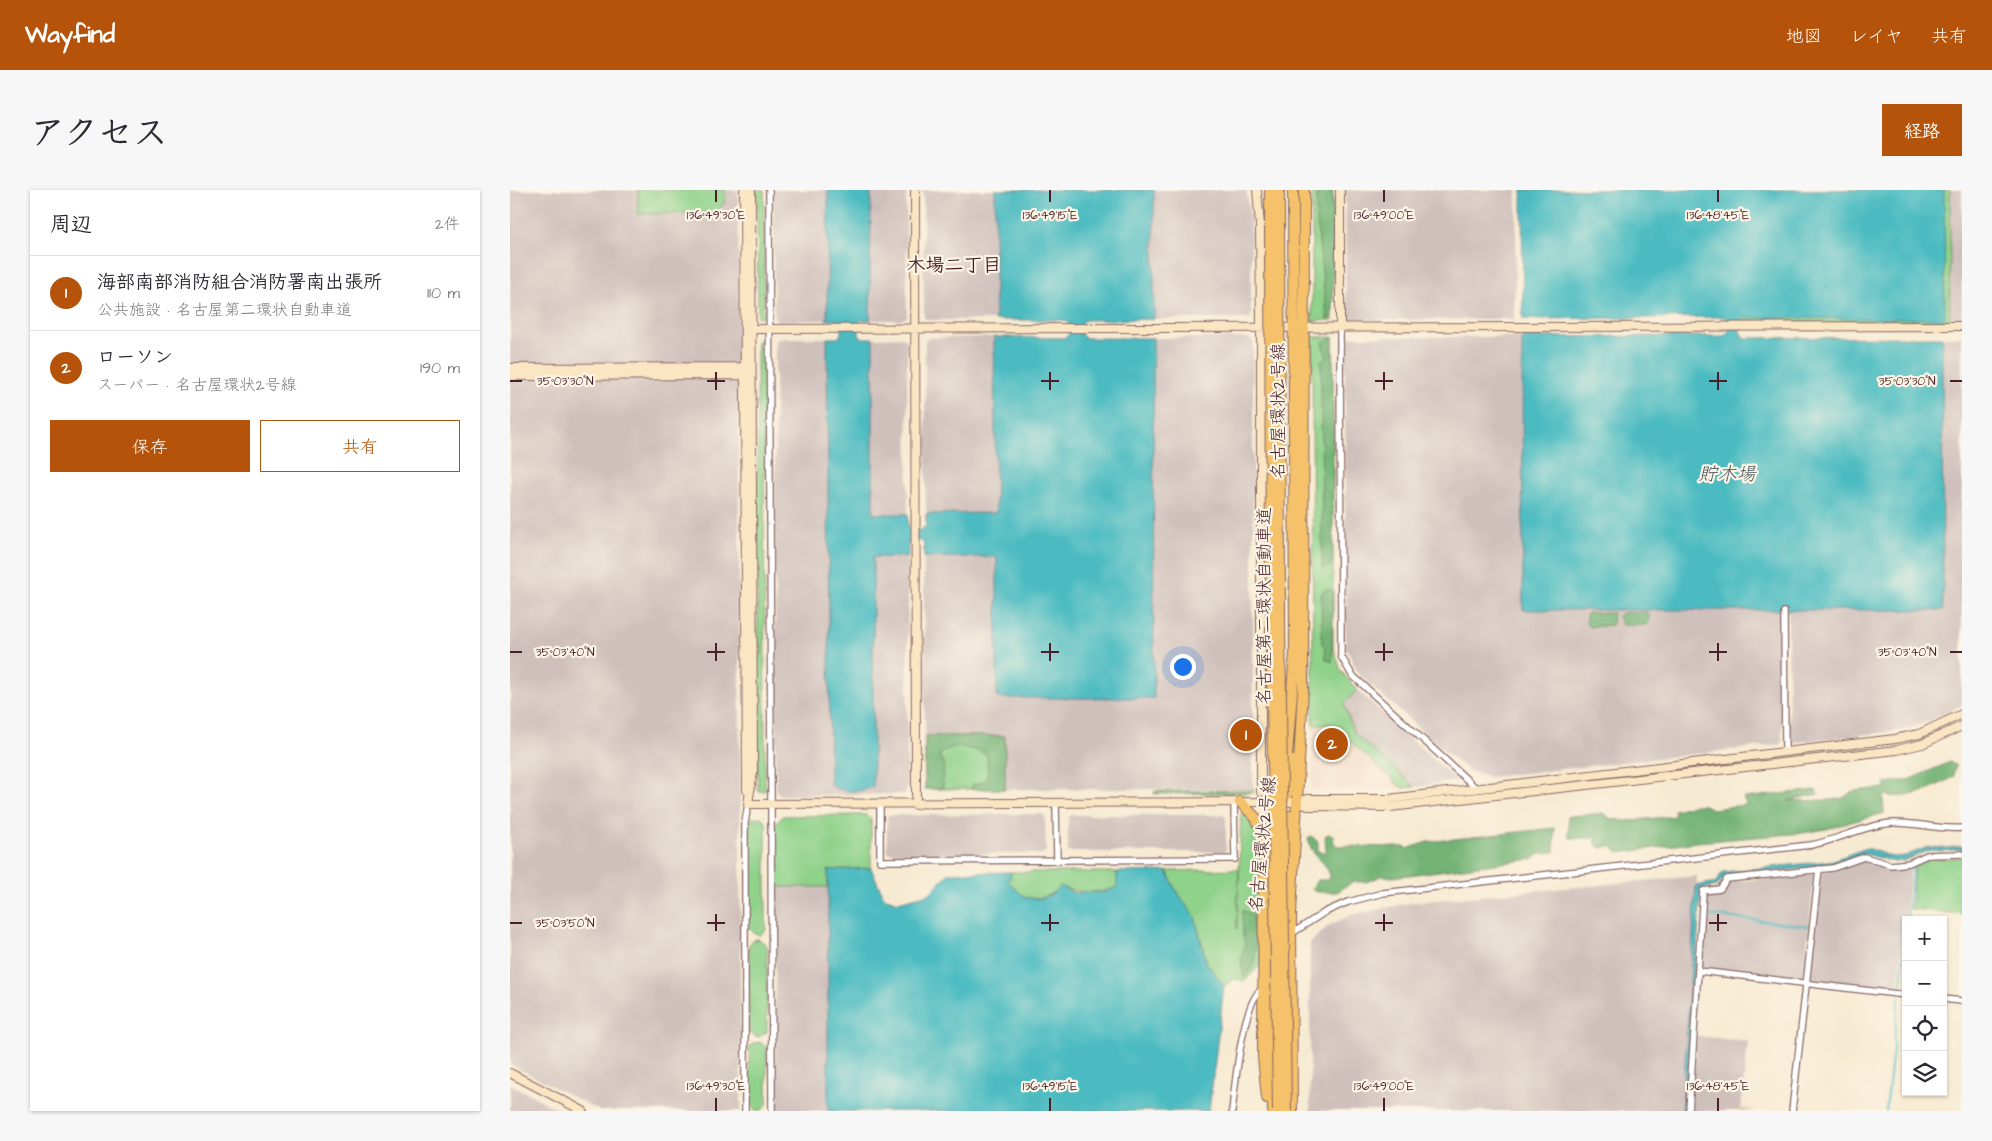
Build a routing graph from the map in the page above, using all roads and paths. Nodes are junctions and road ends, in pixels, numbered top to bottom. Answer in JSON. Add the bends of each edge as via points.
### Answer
{"nodes":[{"id":1,"x":744,"y":190,"type":"edge"},
{"id":2,"x":751,"y":190,"type":"edge"},
{"id":3,"x":769,"y":190,"type":"edge"},
{"id":4,"x":915,"y":190,"type":"edge"},
{"id":5,"x":1257,"y":190,"type":"edge"},
{"id":6,"x":1270,"y":190,"type":"edge"},
{"id":7,"x":1278,"y":190,"type":"edge"},
{"id":8,"x":1294,"y":190,"type":"edge"},
{"id":9,"x":1304,"y":190,"type":"edge"},
{"id":10,"x":1340,"y":190,"type":"edge"},
{"id":11,"x":1962,"y":326,"type":"edge"},
{"id":12,"x":769,"y":328,"type":"junction"},
{"id":13,"x":915,"y":328,"type":"junction"},
{"id":14,"x":1261,"y":328,"type":"junction"},
{"id":15,"x":1299,"y":328,"type":"junction"},
{"id":16,"x":1340,"y":328,"type":"junction"},
{"id":17,"x":752,"y":329,"type":"junction"},
{"id":18,"x":748,"y":367,"type":"junction"},
{"id":19,"x":510,"y":368,"type":"edge"},
{"id":20,"x":748,"y":375,"type":"junction"},
{"id":21,"x":510,"y":376,"type":"edge"},
{"id":22,"x":1784,"y":612,"type":"dead end"},
{"id":23,"x":1301,"y":713,"type":"junction"},
{"id":24,"x":1962,"y":714,"type":"edge"},
{"id":25,"x":1962,"y":726,"type":"edge"},
{"id":26,"x":1785,"y":752,"type":"junction"},
{"id":27,"x":1476,"y":788,"type":"junction"},
{"id":28,"x":1261,"y":792,"type":"dead end"},
{"id":29,"x":1237,"y":802,"type":"junction"},
{"id":30,"x":1283,"y":802,"type":"junction"},
{"id":31,"x":1297,"y":802,"type":"junction"},
{"id":32,"x":1056,"y":803,"type":"junction"},
{"id":33,"x":748,"y":804,"type":"junction"},
{"id":34,"x":770,"y":804,"type":"junction"},
{"id":35,"x":880,"y":805,"type":"junction"},
{"id":36,"x":916,"y":805,"type":"junction"},
{"id":37,"x":1962,"y":828,"type":"edge"},
{"id":38,"x":1962,"y":854,"type":"edge"},
{"id":39,"x":1057,"y":860,"type":"junction"},
{"id":40,"x":1819,"y":869,"type":"junction"},
{"id":41,"x":1290,"y":934,"type":"junction"},
{"id":42,"x":1698,"y":971,"type":"junction"},
{"id":43,"x":1807,"y":983,"type":"junction"},
{"id":44,"x":1262,"y":989,"type":"junction"},
{"id":45,"x":1902,"y":995,"type":"edge"},
{"id":46,"x":1947,"y":999,"type":"edge"},
{"id":47,"x":1962,"y":1001,"type":"edge"},
{"id":48,"x":1272,"y":1068,"type":"junction"},
{"id":49,"x":510,"y":1073,"type":"edge"},
{"id":50,"x":584,"y":1111,"type":"edge"},
{"id":51,"x":745,"y":1111,"type":"edge"},
{"id":52,"x":772,"y":1111,"type":"edge"},
{"id":53,"x":1232,"y":1111,"type":"edge"},
{"id":54,"x":1271,"y":1111,"type":"edge"},
{"id":55,"x":1278,"y":1111,"type":"edge"},
{"id":56,"x":1286,"y":1111,"type":"edge"},
{"id":57,"x":1292,"y":1111,"type":"edge"},
{"id":58,"x":1690,"y":1111,"type":"edge"},
{"id":59,"x":1792,"y":1111,"type":"edge"}],
"edges":[{"from":1,"to":18,"type":"street"},
{"from":2,"to":17,"type":"street"},
{"from":3,"to":12,"type":"street"},
{"from":4,"to":13,"type":"street"},
{"from":5,"to":14,"type":"street"},
{"from":6,"to":55,"type":"highway","name":"名古屋第二環状自動車道","bridge":true,"via":[[1271,611]]},
{"from":7,"to":56,"type":"highway","name":"名古屋第二環状自動車道","bridge":true},
{"from":8,"to":15,"type":"highway","name":"名古屋環状2号線"},
{"from":9,"to":15,"type":"highway","name":"名古屋環状2号線"},
{"from":10,"to":16,"type":"street"},
{"from":11,"to":16,"type":"street"},
{"from":12,"to":13,"type":"street"},
{"from":12,"to":17,"type":"street"},
{"from":12,"to":34,"type":"street"},
{"from":13,"to":14,"type":"street"},
{"from":13,"to":36,"type":"street"},
{"from":14,"to":15,"type":"street"},
{"from":14,"to":28,"type":"street"},
{"from":15,"to":16,"type":"street"},
{"from":15,"to":23,"type":"highway","name":"名古屋環状2号線"},
{"from":15,"to":30,"type":"highway","name":"名古屋環状2号線","via":[[1295,653]]},
{"from":16,"to":27,"type":"street","via":[[1341,656],[1352,675]]},
{"from":17,"to":18,"type":"street"},
{"from":18,"to":19,"type":"street"},
{"from":18,"to":20,"type":"street"},
{"from":20,"to":21,"type":"street"},
{"from":20,"to":33,"type":"street","via":[[753,772]]},
{"from":22,"to":26,"type":"street"},
{"from":23,"to":30,"type":"highway","via":[[1295,735],[1290,784]]},
{"from":23,"to":31,"type":"highway","name":"名古屋環状2号線"},
{"from":24,"to":26,"type":"street","via":[[1919,734]]},
{"from":25,"to":31,"type":"street","via":[[1922,744],[1897,750],[1497,796],[1390,807],[1308,806]]},
{"from":26,"to":27,"type":"street"},
{"from":27,"to":31,"type":"street","via":[[1388,799],[1307,799]]},
{"from":29,"to":30,"type":"street"},
{"from":29,"to":32,"type":"street"},
{"from":29,"to":39,"type":"street","via":[[1235,859]]},
{"from":29,"to":44,"type":"highway","via":[[1256,818],[1264,835]]},
{"from":30,"to":31,"type":"street"},
{"from":30,"to":48,"type":"highway","name":"名古屋環状2号線","via":[[1270,932]]},
{"from":31,"to":41,"type":"highway","name":"名古屋環状2号線"},
{"from":31,"to":48,"type":"highway","via":[[1288,834],[1281,1020]]},
{"from":32,"to":36,"type":"street"},
{"from":32,"to":39,"type":"street"},
{"from":33,"to":34,"type":"street"},
{"from":33,"to":51,"type":"street","via":[[745,823]]},
{"from":34,"to":35,"type":"street"},
{"from":34,"to":52,"type":"street"},
{"from":35,"to":36,"type":"street"},
{"from":35,"to":39,"type":"street","via":[[880,861]]},
{"from":37,"to":41,"type":"street","via":[[1886,824],[1812,845],[1383,893],[1325,912]]},
{"from":38,"to":40,"type":"street","via":[[1931,854],[1908,863],[1891,865],[1864,857]]},
{"from":40,"to":42,"type":"street","via":[[1727,879],[1720,889],[1703,891]]},
{"from":40,"to":43,"type":"street"},
{"from":41,"to":57,"type":"highway","name":"名古屋環状2号線"},
{"from":42,"to":43,"type":"street"},
{"from":42,"to":58,"type":"street"},
{"from":43,"to":45,"type":"street"},
{"from":43,"to":59,"type":"street"},
{"from":44,"to":53,"type":"street","via":[[1252,1002],[1240,1047]]},
{"from":44,"to":54,"type":"highway","via":[[1263,1057]]},
{"from":46,"to":47,"type":"street"},
{"from":48,"to":54,"type":"highway","name":"名古屋環状2号線"},
{"from":49,"to":50,"type":"street"}]}
